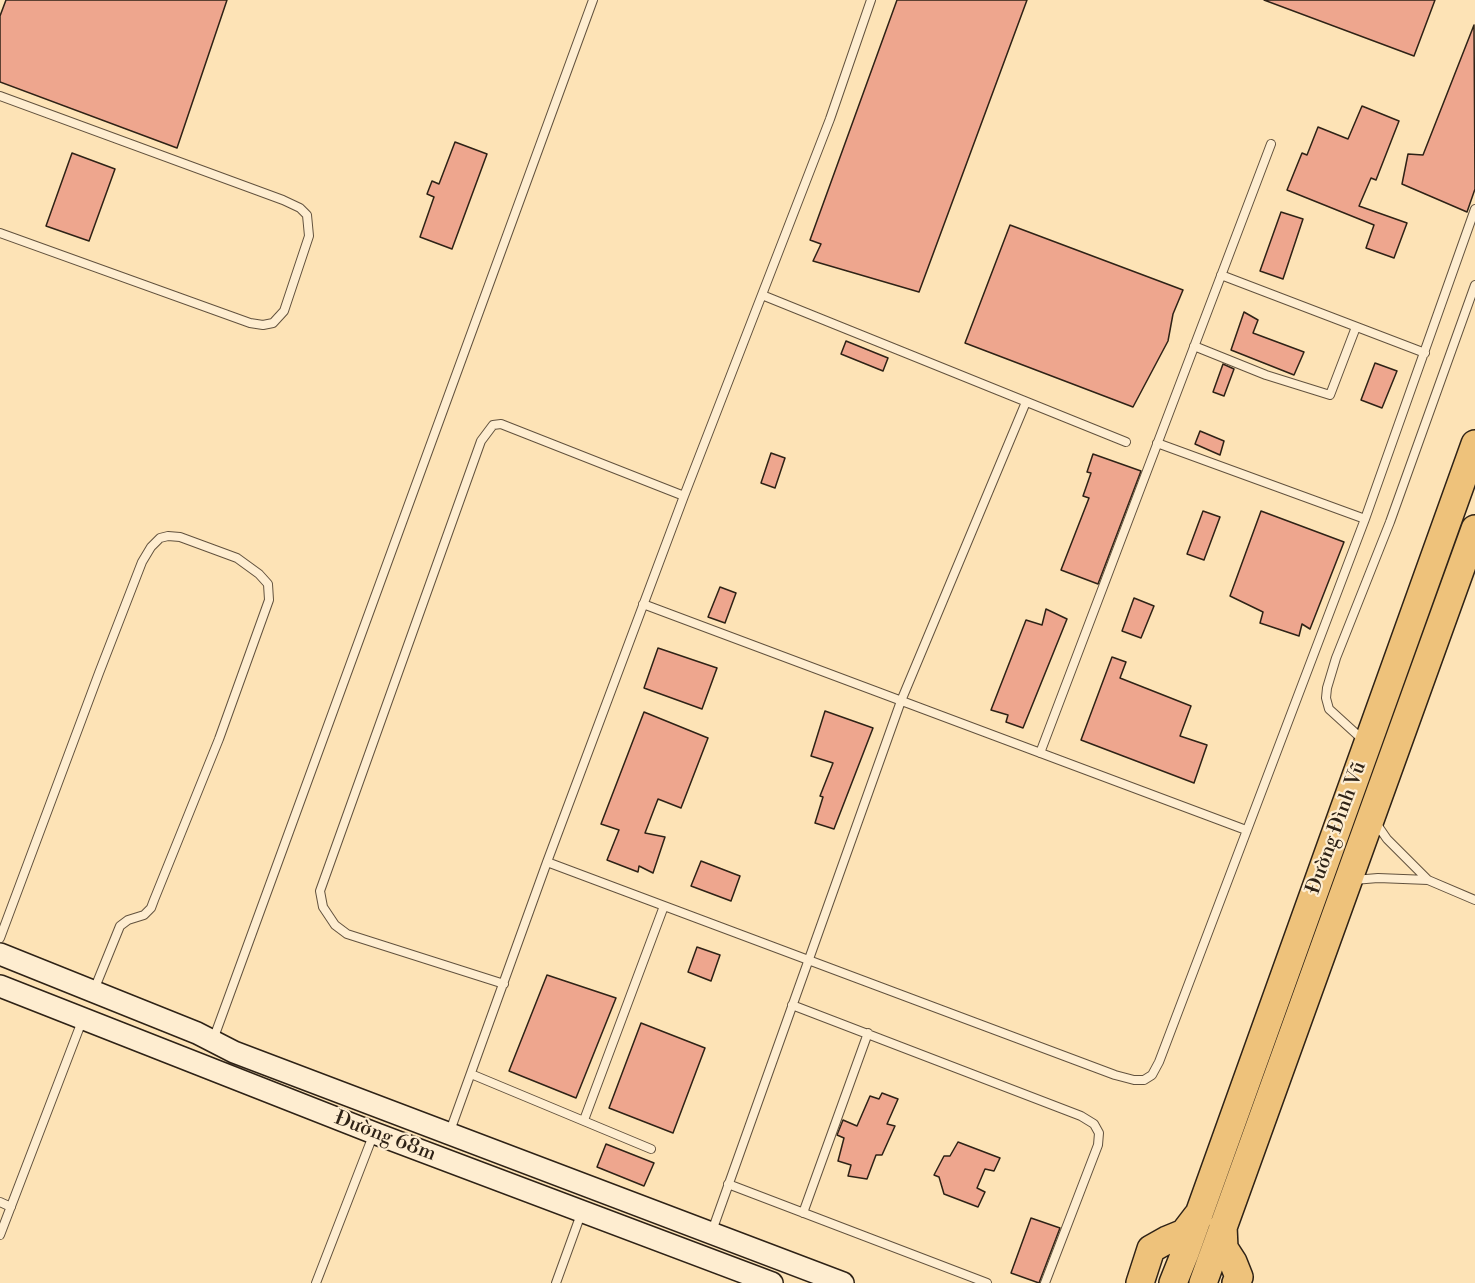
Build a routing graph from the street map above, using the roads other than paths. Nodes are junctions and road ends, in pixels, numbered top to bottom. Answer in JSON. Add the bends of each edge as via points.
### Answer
{"nodes":[{"id":1,"x":593,"y":0,"type":"edge"},
{"id":2,"x":871,"y":0,"type":"edge"},
{"id":3,"x":0,"y":96,"type":"edge"},
{"id":4,"x":1271,"y":144,"type":"dead end"},
{"id":5,"x":1475,"y":209,"type":"edge"},
{"id":6,"x":0,"y":233,"type":"edge"},
{"id":7,"x":1221,"y":275,"type":"junction"},
{"id":8,"x":1475,"y":285,"type":"edge"},
{"id":9,"x":762,"y":295,"type":"junction"},
{"id":10,"x":1356,"y":327,"type":"junction"},
{"id":11,"x":1194,"y":346,"type":"junction"},
{"id":12,"x":1425,"y":353,"type":"junction"},
{"id":13,"x":1026,"y":402,"type":"junction"},
{"id":14,"x":1126,"y":442,"type":"dead end"},
{"id":15,"x":1157,"y":443,"type":"junction"},
{"id":16,"x":1475,"y":444,"type":"edge"},
{"id":17,"x":684,"y":496,"type":"junction"},
{"id":18,"x":1365,"y":519,"type":"junction"},
{"id":19,"x":1475,"y":529,"type":"edge"},
{"id":20,"x":643,"y":604,"type":"junction"},
{"id":21,"x":901,"y":701,"type":"junction"},
{"id":22,"x":1380,"y":750,"type":"junction"},
{"id":23,"x":1040,"y":753,"type":"junction"},
{"id":24,"x":1371,"y":815,"type":"junction"},
{"id":25,"x":1246,"y":830,"type":"junction"},
{"id":26,"x":547,"y":862,"type":"junction"},
{"id":27,"x":1428,"y":880,"type":"junction"},
{"id":28,"x":1347,"y":881,"type":"junction"},
{"id":29,"x":1475,"y":900,"type":"edge"},
{"id":30,"x":664,"y":906,"type":"junction"},
{"id":31,"x":0,"y":938,"type":"edge"},
{"id":32,"x":0,"y":954,"type":"edge"},
{"id":33,"x":808,"y":959,"type":"junction"},
{"id":34,"x":504,"y":984,"type":"junction"},
{"id":35,"x":0,"y":986,"type":"edge"},
{"id":36,"x":94,"y":991,"type":"junction"},
{"id":37,"x":792,"y":1005,"type":"junction"},
{"id":38,"x":83,"y":1018,"type":"junction"},
{"id":39,"x":868,"y":1033,"type":"junction"},
{"id":40,"x":213,"y":1041,"type":"junction"},
{"id":41,"x":471,"y":1074,"type":"junction"},
{"id":42,"x":584,"y":1120,"type":"junction"},
{"id":43,"x":374,"y":1133,"type":"junction"},
{"id":44,"x":448,"y":1134,"type":"junction"},
{"id":45,"x":651,"y":1149,"type":"dead end"},
{"id":46,"x":728,"y":1184,"type":"junction"},
{"id":47,"x":0,"y":1202,"type":"edge"},
{"id":48,"x":11,"y":1206,"type":"junction"},
{"id":49,"x":582,"y":1211,"type":"junction"},
{"id":50,"x":803,"y":1213,"type":"junction"},
{"id":51,"x":1199,"y":1213,"type":"junction"},
{"id":52,"x":1223,"y":1226,"type":"junction"},
{"id":53,"x":711,"y":1233,"type":"junction"},
{"id":54,"x":0,"y":1235,"type":"edge"},
{"id":55,"x":758,"y":1280,"type":"edge"},
{"id":56,"x":316,"y":1283,"type":"edge"},
{"id":57,"x":556,"y":1283,"type":"edge"},
{"id":58,"x":843,"y":1283,"type":"edge"},
{"id":59,"x":987,"y":1283,"type":"edge"},
{"id":60,"x":1045,"y":1283,"type":"edge"},
{"id":61,"x":1140,"y":1283,"type":"edge"},
{"id":62,"x":1173,"y":1283,"type":"edge"},
{"id":63,"x":1203,"y":1283,"type":"edge"},
{"id":64,"x":1236,"y":1283,"type":"edge"}],
"edges":[{"from":1,"to":40,"type":"lane"},
{"from":2,"to":9,"type":"lane"},
{"from":3,"to":6,"type":"lane","via":[[283,200],[307,215],[309,236],[284,311],[273,323],[263,325]]},
{"from":4,"to":7,"type":"lane"},
{"from":5,"to":12,"type":"lane"},
{"from":7,"to":10,"type":"lane"},
{"from":7,"to":11,"type":"lane"},
{"from":8,"to":22,"type":"lane","via":[[1327,688],[1329,709]]},
{"from":9,"to":13,"type":"lane"},
{"from":9,"to":17,"type":"lane"},
{"from":10,"to":11,"type":"lane","via":[[1330,395]]},
{"from":10,"to":12,"type":"lane"},
{"from":11,"to":15,"type":"lane"},
{"from":12,"to":18,"type":"lane"},
{"from":13,"to":14,"type":"lane"},
{"from":13,"to":21,"type":"lane"},
{"from":15,"to":18,"type":"lane"},
{"from":15,"to":23,"type":"lane"},
{"from":16,"to":22,"type":"highway","name":"Đường Đình Vũ"},
{"from":17,"to":20,"type":"lane"},
{"from":17,"to":34,"type":"lane","via":[[501,424],[493,425],[481,441],[320,891],[323,906],[335,925],[347,934]]},
{"from":18,"to":25,"type":"lane"},
{"from":19,"to":22,"type":"highway","name":"Đường Đình Vũ"},
{"from":20,"to":21,"type":"lane"},
{"from":20,"to":26,"type":"lane"},
{"from":21,"to":23,"type":"lane"},
{"from":21,"to":33,"type":"lane"},
{"from":22,"to":24,"type":"highway","name":"Đường Đình Vũ"},
{"from":22,"to":51,"type":"highway","name":"Đường Đình Vũ"},
{"from":23,"to":25,"type":"lane"},
{"from":24,"to":27,"type":"lane","via":[[1387,839]]},
{"from":24,"to":28,"type":"highway","name":"Đường Đình Vũ"},
{"from":25,"to":33,"type":"lane","via":[[1159,1062],[1144,1080],[1115,1075]]},
{"from":26,"to":30,"type":"lane"},
{"from":26,"to":34,"type":"lane"},
{"from":27,"to":28,"type":"lane"},
{"from":27,"to":29,"type":"lane"},
{"from":28,"to":52,"type":"highway","name":"Đường Đình Vũ"},
{"from":30,"to":33,"type":"lane"},
{"from":30,"to":42,"type":"lane"},
{"from":31,"to":36,"type":"lane","via":[[99,673],[151,547],[160,538],[180,537],[237,558],[268,584],[269,600],[219,739],[151,908],[120,926]]},
{"from":32,"to":36,"type":"street"},
{"from":33,"to":37,"type":"lane"},
{"from":34,"to":41,"type":"lane"},
{"from":35,"to":38,"type":"street","name":"Đường 68m"},
{"from":36,"to":40,"type":"street"},
{"from":37,"to":39,"type":"lane"},
{"from":37,"to":46,"type":"lane"},
{"from":38,"to":43,"type":"street","name":"Đường 68m"},
{"from":38,"to":48,"type":"lane"},
{"from":39,"to":50,"type":"lane"},
{"from":39,"to":60,"type":"lane","via":[[1094,1124],[1099,1133],[1098,1145]]},
{"from":40,"to":44,"type":"street"},
{"from":41,"to":42,"type":"lane"},
{"from":41,"to":44,"type":"lane"},
{"from":42,"to":45,"type":"lane"},
{"from":43,"to":49,"type":"street","name":"Đường 68m"},
{"from":43,"to":56,"type":"lane"},
{"from":44,"to":53,"type":"street"},
{"from":46,"to":50,"type":"lane"},
{"from":46,"to":53,"type":"lane"},
{"from":47,"to":48,"type":"lane"},
{"from":48,"to":54,"type":"lane"},
{"from":49,"to":55,"type":"street","name":"Đường 68m"},
{"from":49,"to":57,"type":"lane"},
{"from":50,"to":59,"type":"lane"},
{"from":51,"to":61,"type":"highway","name":"Đường Đình Vũ","via":[[1184,1233],[1151,1249]]},
{"from":51,"to":62,"type":"highway","name":"Đường Đình Vũ"},
{"from":52,"to":63,"type":"highway","name":"Đường Đình Vũ"},
{"from":52,"to":64,"type":"highway","via":[[1224,1248],[1239,1277]]},
{"from":53,"to":58,"type":"street"}]}
